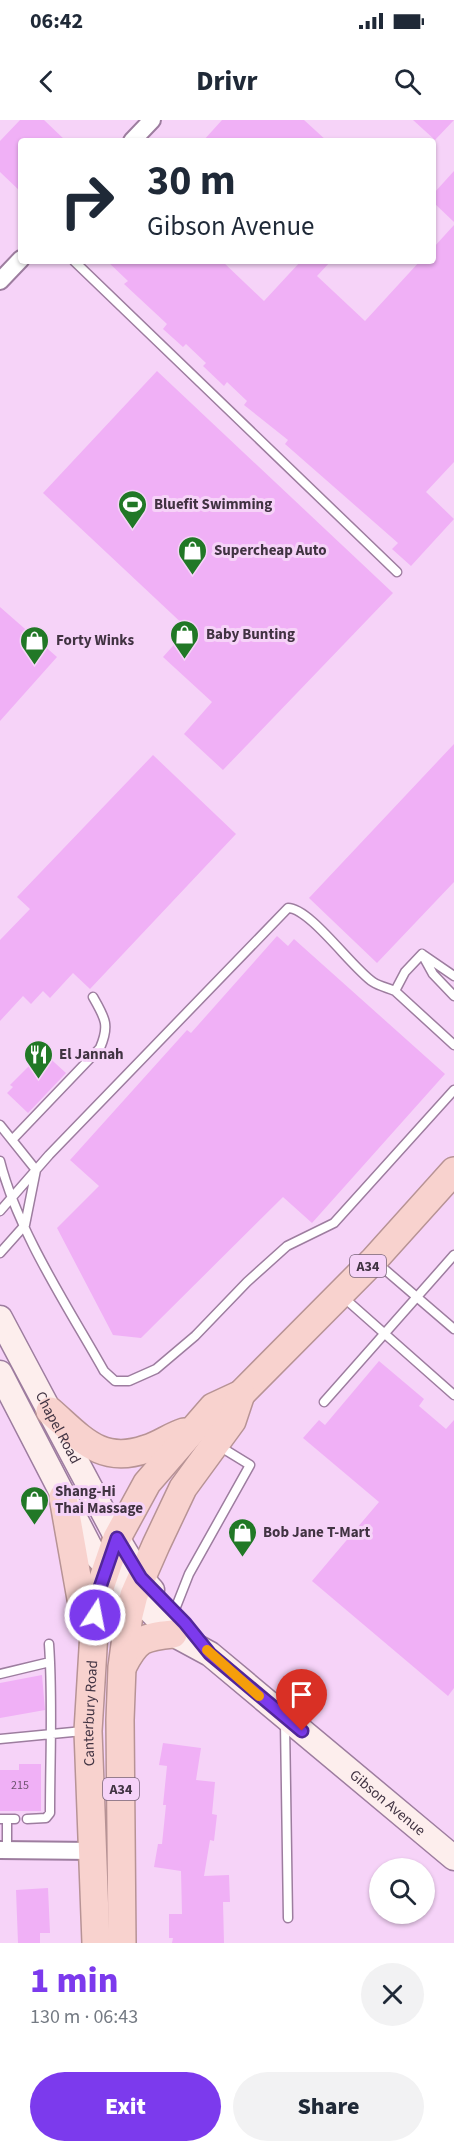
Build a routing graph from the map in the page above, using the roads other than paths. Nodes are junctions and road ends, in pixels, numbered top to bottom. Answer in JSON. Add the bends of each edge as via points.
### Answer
{"nodes":[{"id":1,"x":152,"y":120,"type":"edge"},
{"id":2,"x":135,"y":138,"type":"edge"},
{"id":3,"x":18,"y":262,"type":"edge"},
{"id":4,"x":77,"y":264,"type":"edge"},
{"id":5,"x":0,"y":281,"type":"edge"},
{"id":6,"x":397,"y":572,"type":"dead end"},
{"id":7,"x":422,"y":954,"type":"junction"},
{"id":8,"x":454,"y":976,"type":"edge"},
{"id":9,"x":395,"y":991,"type":"junction"},
{"id":10,"x":454,"y":996,"type":"edge"},
{"id":11,"x":93,"y":997,"type":"dead end"},
{"id":12,"x":454,"y":1045,"type":"edge"},
{"id":13,"x":454,"y":1090,"type":"edge"},
{"id":14,"x":0,"y":1125,"type":"edge"},
{"id":15,"x":12,"y":1140,"type":"junction"},
{"id":16,"x":0,"y":1161,"type":"edge"},
{"id":17,"x":36,"y":1170,"type":"junction"},
{"id":18,"x":454,"y":1171,"type":"edge"},
{"id":19,"x":11,"y":1197,"type":"junction"},
{"id":20,"x":0,"y":1211,"type":"edge"},
{"id":21,"x":25,"y":1225,"type":"junction"},
{"id":22,"x":0,"y":1252,"type":"edge"},
{"id":23,"x":454,"y":1255,"type":"edge"},
{"id":24,"x":374,"y":1260,"type":"junction"},
{"id":25,"x":340,"y":1294,"type":"junction"},
{"id":26,"x":417,"y":1297,"type":"junction"},
{"id":27,"x":0,"y":1318,"type":"edge"},
{"id":28,"x":454,"y":1329,"type":"edge"},
{"id":29,"x":384,"y":1333,"type":"junction"},
{"id":30,"x":0,"y":1373,"type":"edge"},
{"id":31,"x":454,"y":1395,"type":"edge"},
{"id":32,"x":324,"y":1402,"type":"dead end"},
{"id":33,"x":50,"y":1411,"type":"junction"},
{"id":34,"x":204,"y":1436,"type":"junction"},
{"id":35,"x":63,"y":1497,"type":"junction"},
{"id":36,"x":117,"y":1538,"type":"junction"},
{"id":37,"x":107,"y":1567,"type":"junction"},
{"id":38,"x":138,"y":1587,"type":"junction"},
{"id":39,"x":174,"y":1623,"type":"junction"},
{"id":40,"x":94,"y":1632,"type":"junction"},
{"id":41,"x":49,"y":1644,"type":"dead end"},
{"id":42,"x":50,"y":1662,"type":"junction"},
{"id":43,"x":122,"y":1667,"type":"junction"},
{"id":44,"x":0,"y":1674,"type":"edge"},
{"id":45,"x":285,"y":1717,"type":"junction"},
{"id":46,"x":88,"y":1731,"type":"junction"},
{"id":47,"x":50,"y":1734,"type":"junction"},
{"id":48,"x":0,"y":1739,"type":"edge"},
{"id":49,"x":7,"y":1819,"type":"edge"},
{"id":50,"x":27,"y":1819,"type":"dead end"},
{"id":51,"x":3,"y":1851,"type":"edge"},
{"id":52,"x":93,"y":1851,"type":"junction"},
{"id":53,"x":454,"y":1858,"type":"edge"},
{"id":54,"x":288,"y":1918,"type":"dead end"},
{"id":55,"x":96,"y":1943,"type":"edge"},
{"id":56,"x":122,"y":1943,"type":"edge"}],
"edges":[{"from":1,"to":2,"type":"street"},
{"from":3,"to":5,"type":"street"},
{"from":4,"to":6,"type":"lane"},
{"from":7,"to":8,"type":"lane"},
{"from":7,"to":9,"type":"lane","via":[[405,972]]},
{"from":7,"to":10,"type":"lane","via":[[433,974]]},
{"from":9,"to":12,"type":"lane"},
{"from":9,"to":17,"type":"lane","via":[[373,982],[307,918],[288,908]]},
{"from":11,"to":15,"type":"lane","via":[[105,1018],[106,1033],[100,1048]]},
{"from":13,"to":21,"type":"lane","via":[[334,1223],[287,1246],[182,1348],[156,1369],[129,1381],[115,1381],[104,1371]]},
{"from":14,"to":15,"type":"lane"},
{"from":15,"to":17,"type":"lane"},
{"from":16,"to":19,"type":"lane"},
{"from":17,"to":19,"type":"lane"},
{"from":17,"to":21,"type":"lane"},
{"from":18,"to":24,"type":"highway","name":"Canterbury Road","number":"A34"},
{"from":19,"to":20,"type":"lane"},
{"from":19,"to":21,"type":"lane"},
{"from":21,"to":22,"type":"lane"},
{"from":23,"to":26,"type":"lane"},
{"from":24,"to":25,"type":"highway","name":"Canterbury Road","number":"A34"},
{"from":24,"to":26,"type":"lane"},
{"from":25,"to":29,"type":"lane"},
{"from":25,"to":34,"type":"highway","name":"Canterbury Road","number":"A34","via":[[241,1394],[232,1421]]},
{"from":26,"to":28,"type":"lane"},
{"from":26,"to":29,"type":"lane"},
{"from":27,"to":33,"type":"main road","name":"Chapel Road"},
{"from":29,"to":31,"type":"lane"},
{"from":29,"to":32,"type":"lane"},
{"from":30,"to":35,"type":"main road","name":"Chapel Road"},
{"from":33,"to":34,"type":"highway","via":[[89,1445],[108,1454],[123,1455]]},
{"from":33,"to":36,"type":"main road","name":"Chapel Road"},
{"from":34,"to":36,"type":"highway","name":"Canterbury Road","number":"A34","via":[[147,1484]]},
{"from":34,"to":38,"type":"highway","name":"Canterbury Road","number":"A34"},
{"from":34,"to":39,"type":"lane","via":[[250,1465],[189,1574]]},
{"from":35,"to":37,"type":"main road","name":"Chapel Road","via":[[93,1551]]},
{"from":35,"to":40,"type":"highway","via":[[81,1599]]},
{"from":36,"to":37,"type":"highway","name":"Canterbury Road","number":"A34"},
{"from":36,"to":38,"type":"main road","name":"Gibson Avenue"},
{"from":37,"to":38,"type":"main road","name":"Gibson Avenue"},
{"from":37,"to":40,"type":"highway","name":"Canterbury Road","number":"A34","via":[[96,1599]]},
{"from":38,"to":39,"type":"main road","name":"Gibson Avenue"},
{"from":38,"to":43,"type":"highway","name":"Canterbury Road","number":"A34","via":[[125,1635]]},
{"from":39,"to":43,"type":"highway","via":[[139,1641]]},
{"from":39,"to":45,"type":"main road","name":"Gibson Avenue"},
{"from":40,"to":46,"type":"highway","name":"Canterbury Road","number":"A34"},
{"from":41,"to":42,"type":"lane"},
{"from":42,"to":44,"type":"lane"},
{"from":42,"to":47,"type":"lane"},
{"from":43,"to":56,"type":"highway","name":"Canterbury Road","number":"A34"},
{"from":45,"to":53,"type":"main road","name":"Gibson Avenue"},
{"from":45,"to":54,"type":"lane"},
{"from":46,"to":47,"type":"lane"},
{"from":46,"to":52,"type":"highway","name":"Canterbury Road","number":"A34"},
{"from":47,"to":48,"type":"lane"},
{"from":47,"to":50,"type":"lane","via":[[50,1813],[46,1818]]},
{"from":49,"to":51,"type":"lane"},
{"from":51,"to":52,"type":"street"},
{"from":52,"to":55,"type":"highway","name":"Canterbury Road","number":"A34"}]}
